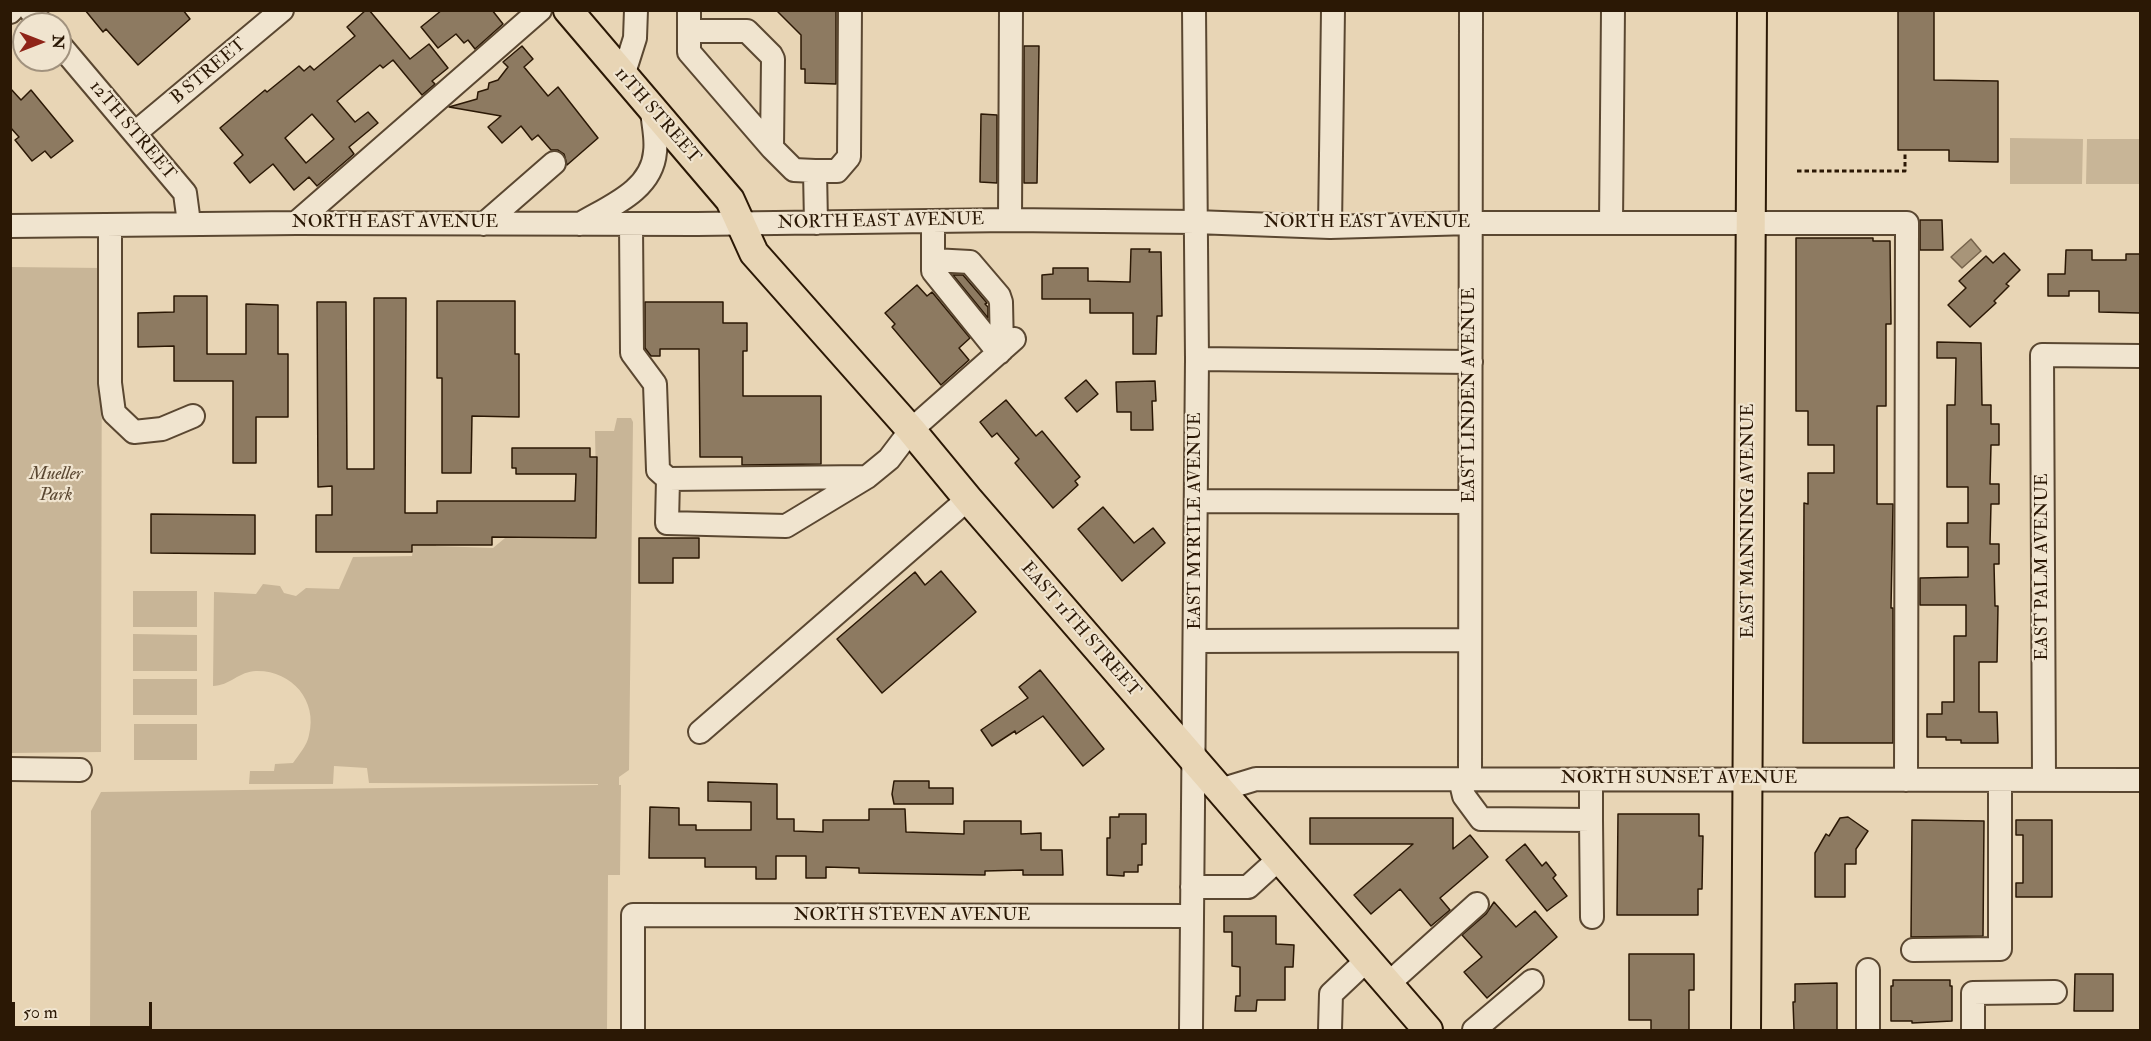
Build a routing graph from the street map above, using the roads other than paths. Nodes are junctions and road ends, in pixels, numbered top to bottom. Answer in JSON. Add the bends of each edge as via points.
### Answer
{"nodes":[{"id":1,"x":282,"y":10,"type":"edge"},
{"id":2,"x":540,"y":10,"type":"edge"},
{"id":3,"x":568,"y":10,"type":"edge"},
{"id":4,"x":636,"y":10,"type":"edge"},
{"id":5,"x":850,"y":10,"type":"edge"},
{"id":6,"x":1011,"y":10,"type":"edge"},
{"id":7,"x":1194,"y":10,"type":"edge"},
{"id":8,"x":1333,"y":10,"type":"edge"},
{"id":9,"x":1470,"y":10,"type":"edge"},
{"id":10,"x":1612,"y":10,"type":"edge"},
{"id":11,"x":1752,"y":10,"type":"edge"},
{"id":12,"x":689,"y":21,"type":"edge"},
{"id":13,"x":72,"y":59,"type":"edge"},
{"id":14,"x":623,"y":76,"type":"junction"},
{"id":15,"x":652,"y":110,"type":"junction"},
{"id":16,"x":135,"y":133,"type":"junction"},
{"id":17,"x":772,"y":148,"type":"junction"},
{"id":18,"x":554,"y":164,"type":"dead end"},
{"id":19,"x":815,"y":171,"type":"junction"},
{"id":20,"x":1010,"y":220,"type":"junction"},
{"id":21,"x":933,"y":221,"type":"junction"},
{"id":22,"x":1195,"y":222,"type":"junction"},
{"id":23,"x":1751,"y":222,"type":"junction"},
{"id":24,"x":189,"y":223,"type":"junction"},
{"id":25,"x":296,"y":223,"type":"junction"},
{"id":26,"x":816,"y":223,"type":"junction"},
{"id":27,"x":1471,"y":223,"type":"junction"},
{"id":28,"x":1611,"y":223,"type":"junction"},
{"id":29,"x":484,"y":224,"type":"junction"},
{"id":30,"x":579,"y":224,"type":"junction"},
{"id":31,"x":631,"y":224,"type":"junction"},
{"id":32,"x":741,"y":224,"type":"junction"},
{"id":33,"x":110,"y":225,"type":"junction"},
{"id":34,"x":10,"y":226,"type":"edge"},
{"id":35,"x":1330,"y":227,"type":"junction"},
{"id":36,"x":933,"y":261,"type":"junction"},
{"id":37,"x":1005,"y":347,"type":"junction"},
{"id":38,"x":2140,"y":356,"type":"edge"},
{"id":39,"x":1197,"y":359,"type":"junction"},
{"id":40,"x":1471,"y":362,"type":"junction"},
{"id":41,"x":193,"y":416,"type":"dead end"},
{"id":42,"x":911,"y":430,"type":"junction"},
{"id":43,"x":867,"y":477,"type":"junction"},
{"id":44,"x":668,"y":479,"type":"junction"},
{"id":45,"x":968,"y":499,"type":"junction"},
{"id":46,"x":1196,"y":501,"type":"junction"},
{"id":47,"x":1470,"y":502,"type":"junction"},
{"id":48,"x":1196,"y":640,"type":"junction"},
{"id":49,"x":1470,"y":640,"type":"junction"},
{"id":50,"x":700,"y":732,"type":"dead end"},
{"id":51,"x":1192,"y":759,"type":"junction"},
{"id":52,"x":10,"y":769,"type":"edge"},
{"id":53,"x":80,"y":770,"type":"dead end"},
{"id":54,"x":1465,"y":779,"type":"junction"},
{"id":55,"x":1592,"y":779,"type":"junction"},
{"id":56,"x":2044,"y":779,"type":"junction"},
{"id":57,"x":1748,"y":780,"type":"junction"},
{"id":58,"x":1906,"y":780,"type":"junction"},
{"id":59,"x":2000,"y":780,"type":"junction"},
{"id":60,"x":2140,"y":780,"type":"edge"},
{"id":61,"x":1220,"y":790,"type":"junction"},
{"id":62,"x":1591,"y":820,"type":"junction"},
{"id":63,"x":1280,"y":858,"type":"junction"},
{"id":64,"x":1192,"y":887,"type":"junction"},
{"id":65,"x":1477,"y":904,"type":"dead end"},
{"id":66,"x":1192,"y":916,"type":"junction"},
{"id":67,"x":1592,"y":917,"type":"dead end"},
{"id":68,"x":1913,"y":950,"type":"dead end"},
{"id":69,"x":1368,"y":959,"type":"junction"},
{"id":70,"x":1868,"y":970,"type":"dead end"},
{"id":71,"x":1532,"y":981,"type":"dead end"},
{"id":72,"x":1388,"y":984,"type":"junction"},
{"id":73,"x":2055,"y":992,"type":"dead end"},
{"id":74,"x":633,"y":1030,"type":"edge"},
{"id":75,"x":1191,"y":1030,"type":"edge"},
{"id":76,"x":1330,"y":1030,"type":"edge"},
{"id":77,"x":1428,"y":1030,"type":"edge"},
{"id":78,"x":1474,"y":1030,"type":"edge"},
{"id":79,"x":1746,"y":1030,"type":"edge"},
{"id":80,"x":1868,"y":1030,"type":"edge"},
{"id":81,"x":1973,"y":1030,"type":"edge"}],
"edges":[{"from":1,"to":16,"type":"street","name":"B STREET"},
{"from":2,"to":25,"type":"street"},
{"from":3,"to":14,"type":"main road","name":"11TH STREET"},
{"from":4,"to":14,"type":"street","via":[[635,38]]},
{"from":5,"to":19,"type":"street","via":[[849,156],[837,171]]},
{"from":6,"to":20,"type":"street"},
{"from":7,"to":22,"type":"street","name":"EAST MYRTLE AVENUE"},
{"from":8,"to":35,"type":"street"},
{"from":9,"to":27,"type":"street","name":"EAST LINDEN AVENUE"},
{"from":10,"to":28,"type":"street"},
{"from":11,"to":23,"type":"main road","name":"EAST MANNING AVENUE"},
{"from":12,"to":17,"type":"street","via":[[689,52]]},
{"from":12,"to":17,"type":"street","via":[[747,31],[771,55]]},
{"from":13,"to":16,"type":"street","name":"12TH STREET"},
{"from":14,"to":15,"type":"main road","name":"11TH STREET"},
{"from":15,"to":30,"type":"street","via":[[656,153],[650,172],[635,191]]},
{"from":15,"to":32,"type":"main road","name":"11TH STREET","via":[[730,200]]},
{"from":16,"to":24,"type":"street","name":"12TH STREET","via":[[185,193]]},
{"from":17,"to":19,"type":"street","via":[[794,170]]},
{"from":18,"to":29,"type":"street"},
{"from":19,"to":26,"type":"street"},
{"from":20,"to":21,"type":"street","name":"NORTH EAST AVENUE"},
{"from":20,"to":22,"type":"street","name":"NORTH EAST AVENUE"},
{"from":21,"to":26,"type":"street","name":"NORTH EAST AVENUE"},
{"from":21,"to":36,"type":"street"},
{"from":22,"to":35,"type":"street","name":"NORTH EAST AVENUE"},
{"from":22,"to":39,"type":"street","name":"EAST MYRTLE AVENUE"},
{"from":23,"to":28,"type":"street","name":"NORTH EAST AVENUE"},
{"from":23,"to":57,"type":"main road","name":"EAST MANNING AVENUE"},
{"from":23,"to":58,"type":"street","name":"NORTH EAST AVENUE","via":[[1907,223]]},
{"from":24,"to":25,"type":"street","name":"NORTH EAST AVENUE"},
{"from":24,"to":33,"type":"street","name":"NORTH EAST AVENUE"},
{"from":25,"to":29,"type":"street","name":"NORTH EAST AVENUE"},
{"from":26,"to":32,"type":"street","name":"NORTH EAST AVENUE"},
{"from":27,"to":28,"type":"street","name":"NORTH EAST AVENUE"},
{"from":27,"to":35,"type":"street","name":"NORTH EAST AVENUE"},
{"from":27,"to":40,"type":"street","name":"EAST LINDEN AVENUE"},
{"from":29,"to":30,"type":"street","name":"NORTH EAST AVENUE"},
{"from":30,"to":31,"type":"street","name":"NORTH EAST AVENUE"},
{"from":31,"to":32,"type":"street","name":"NORTH EAST AVENUE"},
{"from":31,"to":44,"type":"street","via":[[632,353],[655,384],[658,470]]},
{"from":32,"to":42,"type":"main road","name":"EAST 11TH STREET","via":[[754,252]]},
{"from":33,"to":34,"type":"street","name":"NORTH EAST AVENUE"},
{"from":33,"to":41,"type":"street","via":[[110,383],[114,413],[134,432],[162,429]]},
{"from":36,"to":37,"type":"street","via":[[935,275]]},
{"from":36,"to":37,"type":"street","via":[[970,262],[999,296]]},
{"from":37,"to":42,"type":"street"},
{"from":38,"to":56,"type":"street","name":"EAST PALM AVENUE","via":[[2043,355]]},
{"from":39,"to":40,"type":"street"},
{"from":39,"to":46,"type":"street","name":"EAST MYRTLE AVENUE"},
{"from":40,"to":47,"type":"street","name":"EAST LINDEN AVENUE"},
{"from":42,"to":43,"type":"street","via":[[889,459]]},
{"from":42,"to":45,"type":"main road","name":"EAST 11TH STREET"},
{"from":43,"to":44,"type":"street"},
{"from":43,"to":44,"type":"street","via":[[786,526],[667,523]]},
{"from":45,"to":50,"type":"street"},
{"from":45,"to":51,"type":"main road","name":"EAST 11TH STREET"},
{"from":46,"to":47,"type":"street"},
{"from":46,"to":48,"type":"street","name":"EAST MYRTLE AVENUE"},
{"from":47,"to":49,"type":"street","name":"EAST LINDEN AVENUE"},
{"from":48,"to":49,"type":"street"},
{"from":48,"to":51,"type":"street","name":"EAST MYRTLE AVENUE"},
{"from":49,"to":54,"type":"street","name":"EAST LINDEN AVENUE"},
{"from":51,"to":61,"type":"main road","name":"EAST 11TH STREET"},
{"from":51,"to":64,"type":"street","name":"EAST MYRTLE AVENUE"},
{"from":52,"to":53,"type":"street"},
{"from":54,"to":55,"type":"street","name":"NORTH SUNSET AVENUE"},
{"from":54,"to":61,"type":"street","name":"NORTH SUNSET AVENUE","via":[[1256,779]]},
{"from":54,"to":62,"type":"street","via":[[1464,796],[1481,819]]},
{"from":55,"to":57,"type":"street","name":"NORTH SUNSET AVENUE"},
{"from":55,"to":62,"type":"street"},
{"from":56,"to":59,"type":"street","name":"NORTH SUNSET AVENUE"},
{"from":56,"to":60,"type":"street","name":"NORTH SUNSET AVENUE"},
{"from":57,"to":58,"type":"street","name":"NORTH SUNSET AVENUE"},
{"from":57,"to":79,"type":"main road","name":"EAST MANNING AVENUE"},
{"from":58,"to":59,"type":"street","name":"NORTH SUNSET AVENUE"},
{"from":59,"to":68,"type":"street","via":[[2000,950]]},
{"from":61,"to":63,"type":"main road","name":"EAST 11TH STREET"},
{"from":62,"to":67,"type":"street"},
{"from":63,"to":64,"type":"street","via":[[1248,887]]},
{"from":63,"to":69,"type":"main road","name":"EAST 11TH STREET"},
{"from":64,"to":66,"type":"street","name":"EAST MYRTLE AVENUE"},
{"from":65,"to":72,"type":"street"},
{"from":66,"to":74,"type":"street","name":"NORTH STEVEN AVENUE","via":[[633,915]]},
{"from":66,"to":75,"type":"street","name":"EAST MYRTLE AVENUE"},
{"from":69,"to":72,"type":"main road","name":"EAST 11TH STREET"},
{"from":69,"to":76,"type":"street","via":[[1331,994]]},
{"from":70,"to":80,"type":"street"},
{"from":71,"to":78,"type":"street"},
{"from":72,"to":77,"type":"main road","name":"EAST 11TH STREET"},
{"from":73,"to":81,"type":"street","via":[[1973,993]]}]}
